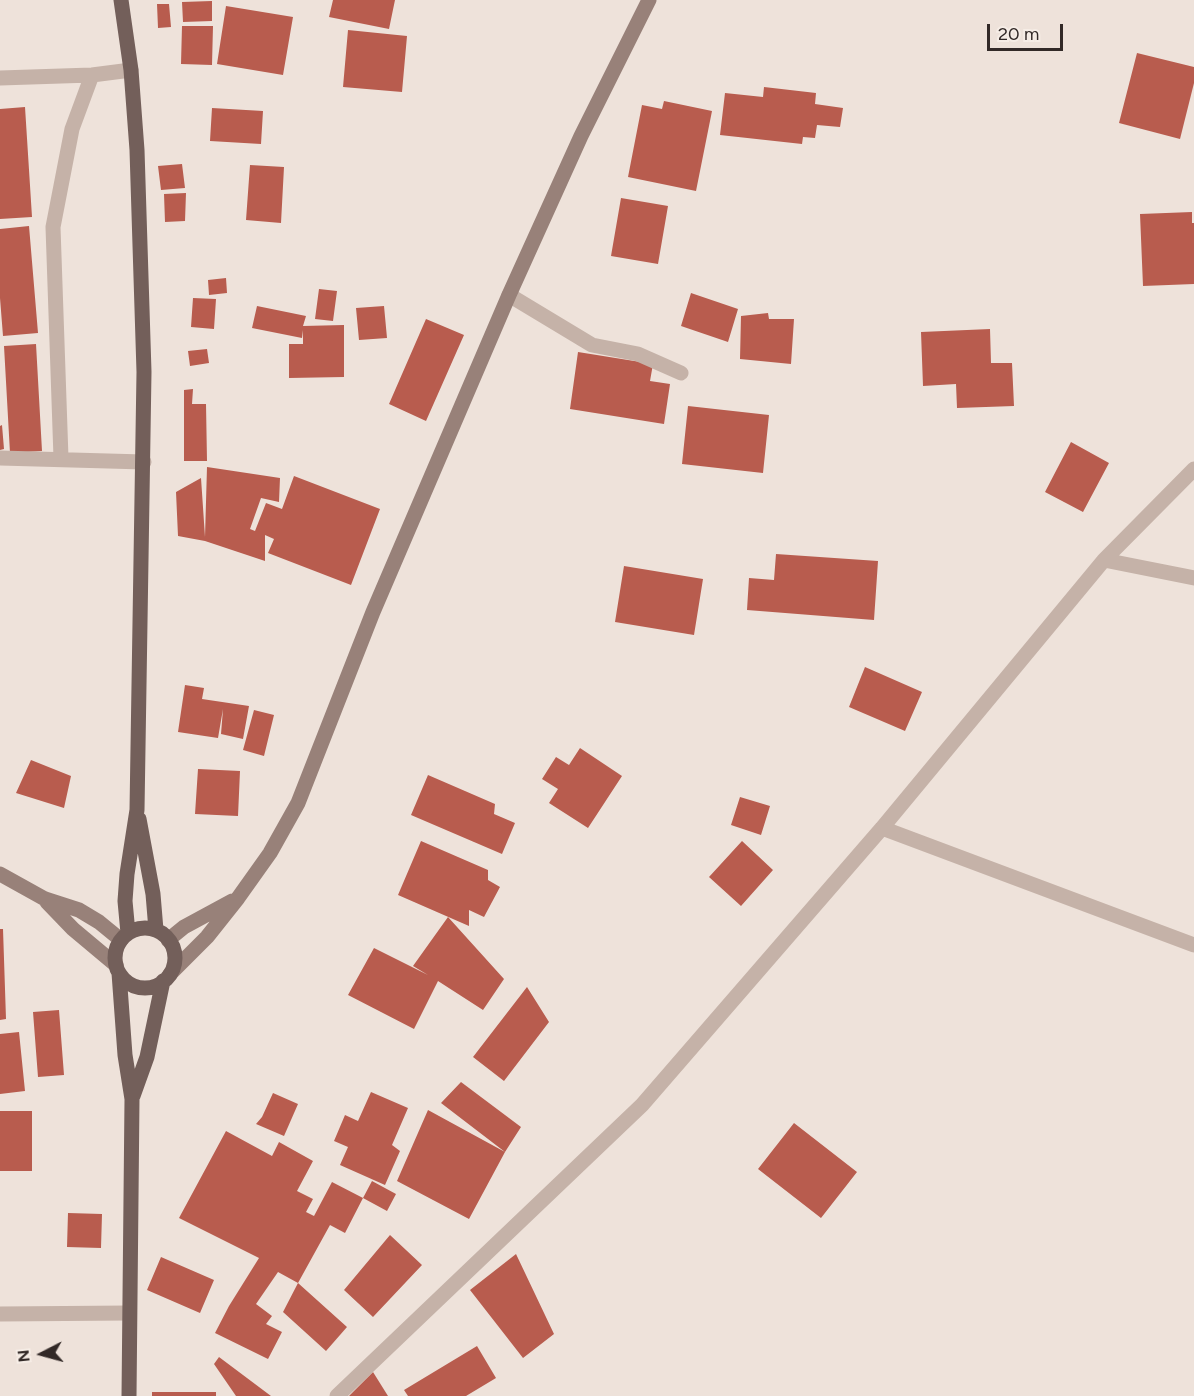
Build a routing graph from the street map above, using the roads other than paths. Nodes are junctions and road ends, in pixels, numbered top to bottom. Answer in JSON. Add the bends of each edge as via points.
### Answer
{"nodes":[{"id":1,"x":121,"y":0,"type":"edge"},
{"id":2,"x":649,"y":0,"type":"edge"},
{"id":3,"x":131,"y":70,"type":"junction"},
{"id":4,"x":92,"y":75,"type":"junction"},
{"id":5,"x":0,"y":78,"type":"edge"},
{"id":6,"x":509,"y":296,"type":"junction"},
{"id":7,"x":681,"y":373,"type":"dead end"},
{"id":8,"x":0,"y":458,"type":"edge"},
{"id":9,"x":61,"y":458,"type":"junction"},
{"id":10,"x":144,"y":462,"type":"junction"},
{"id":11,"x":1194,"y":469,"type":"edge"},
{"id":12,"x":1104,"y":560,"type":"junction"},
{"id":13,"x":1194,"y":578,"type":"edge"},
{"id":14,"x":137,"y":810,"type":"junction"},
{"id":15,"x":882,"y":828,"type":"junction"},
{"id":16,"x":0,"y":874,"type":"edge"},
{"id":17,"x":238,"y":898,"type":"junction"},
{"id":18,"x":45,"y":899,"type":"junction"},
{"id":19,"x":156,"y":930,"type":"junction"},
{"id":20,"x":124,"y":936,"type":"junction"},
{"id":21,"x":168,"y":940,"type":"junction"},
{"id":22,"x":1194,"y":945,"type":"edge"},
{"id":23,"x":118,"y":969,"type":"junction"},
{"id":24,"x":167,"y":977,"type":"junction"},
{"id":25,"x":132,"y":1099,"type":"junction"},
{"id":26,"x":129,"y":1313,"type":"junction"},
{"id":27,"x":0,"y":1314,"type":"edge"},
{"id":28,"x":129,"y":1396,"type":"edge"},
{"id":29,"x":337,"y":1396,"type":"edge"}],
"edges":[{"from":1,"to":3,"type":"main road"},
{"from":2,"to":6,"type":"main road","via":[[581,136]]},
{"from":3,"to":4,"type":"street"},
{"from":3,"to":10,"type":"main road","via":[[141,268]]},
{"from":4,"to":5,"type":"street"},
{"from":4,"to":9,"type":"street","via":[[72,129],[53,227]]},
{"from":6,"to":7,"type":"street","via":[[592,345],[638,354]]},
{"from":6,"to":17,"type":"main road","via":[[373,612],[298,803],[270,853]]},
{"from":8,"to":9,"type":"street"},
{"from":9,"to":10,"type":"street"},
{"from":10,"to":14,"type":"main road"},
{"from":11,"to":12,"type":"street"},
{"from":12,"to":13,"type":"street"},
{"from":12,"to":15,"type":"street"},
{"from":14,"to":19,"type":"main road"},
{"from":14,"to":20,"type":"main road","via":[[127,874]]},
{"from":15,"to":22,"type":"street"},
{"from":15,"to":29,"type":"street","via":[[642,1105]]},
{"from":16,"to":18,"type":"main road"},
{"from":17,"to":21,"type":"main road"},
{"from":17,"to":24,"type":"main road","via":[[207,937]]},
{"from":18,"to":20,"type":"main road","via":[[79,910]]},
{"from":18,"to":23,"type":"main road"},
{"from":19,"to":20,"type":"main road","via":[[136,929]]},
{"from":19,"to":21,"type":"main road"},
{"from":20,"to":23,"type":"main road","via":[[117,947]]},
{"from":21,"to":24,"type":"main road","via":[[174,963]]},
{"from":23,"to":24,"type":"main road","via":[[126,981],[145,988]]},
{"from":23,"to":25,"type":"main road"},
{"from":24,"to":25,"type":"main road"},
{"from":25,"to":26,"type":"main road"},
{"from":26,"to":27,"type":"street"},
{"from":26,"to":28,"type":"main road"}]}
